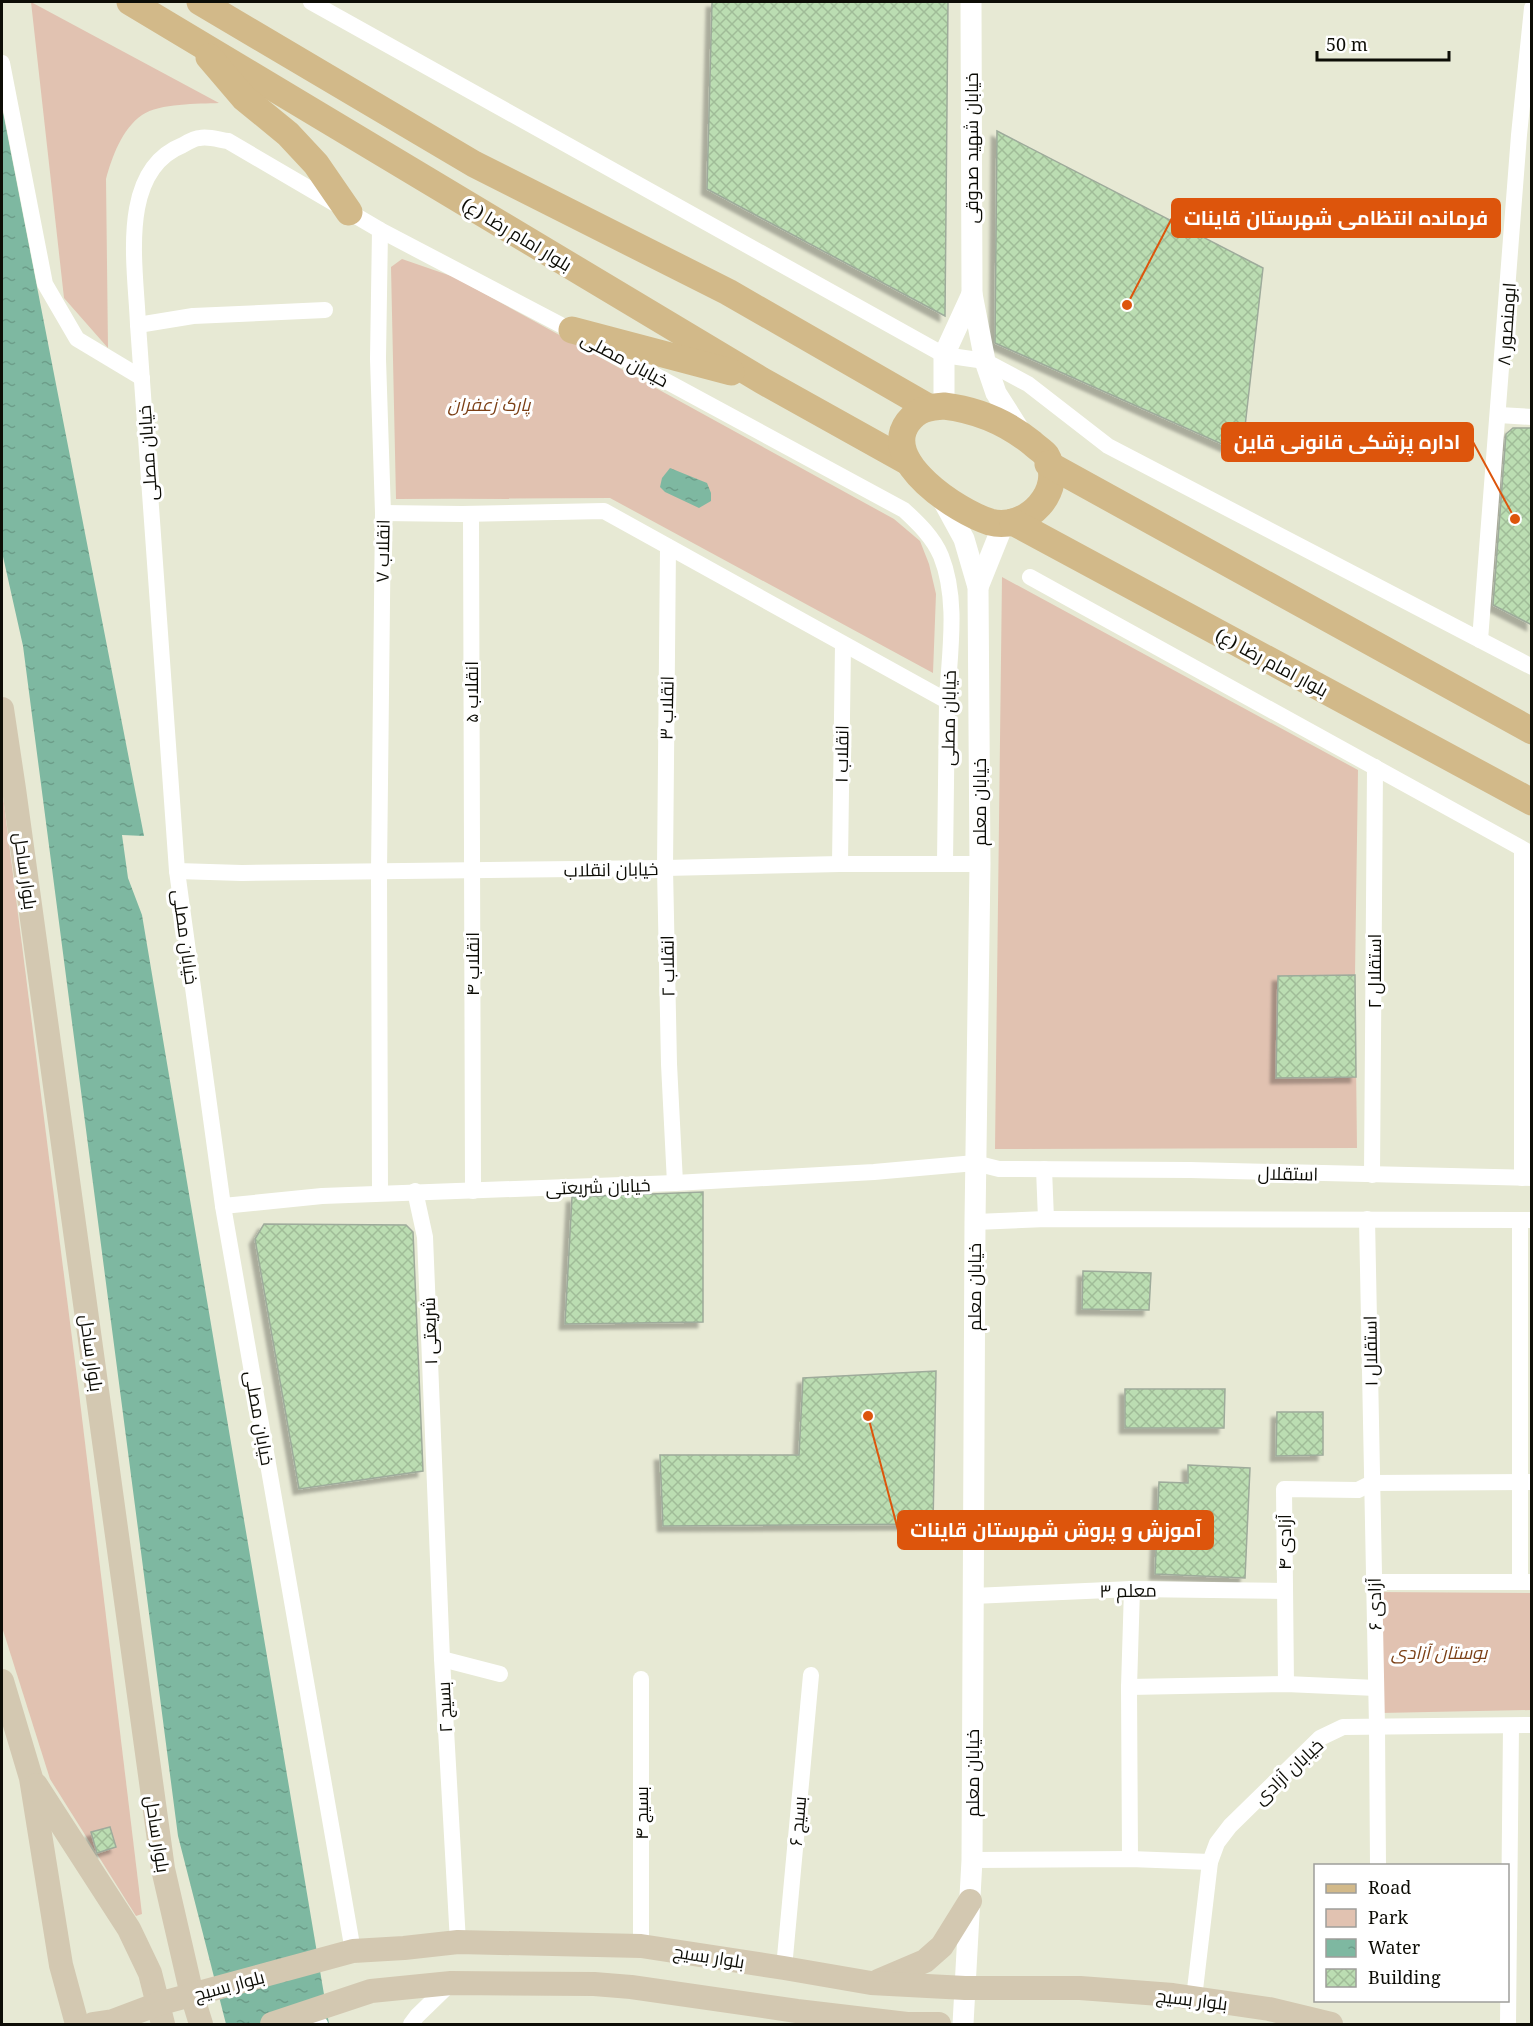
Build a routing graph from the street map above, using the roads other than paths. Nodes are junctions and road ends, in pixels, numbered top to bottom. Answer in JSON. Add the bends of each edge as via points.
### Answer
{"nodes":[{"id":1,"x":130,"y":2,"type":"edge"},
{"id":2,"x":201,"y":2,"type":"edge"},
{"id":3,"x":311,"y":2,"type":"edge"},
{"id":4,"x":971,"y":2,"type":"edge"},
{"id":5,"x":1532,"y":8,"type":"edge"},
{"id":6,"x":195,"y":40,"type":"junction"},
{"id":7,"x":2,"y":63,"type":"edge"},
{"id":8,"x":1525,"y":136,"type":"edge"},
{"id":9,"x":349,"y":212,"type":"junction"},
{"id":10,"x":380,"y":230,"type":"junction"},
{"id":11,"x":972,"y":294,"type":"junction"},
{"id":12,"x":325,"y":310,"type":"dead end"},
{"id":13,"x":138,"y":325,"type":"junction"},
{"id":14,"x":572,"y":330,"type":"junction"},
{"id":15,"x":944,"y":356,"type":"junction"},
{"id":16,"x":985,"y":361,"type":"junction"},
{"id":17,"x":142,"y":378,"type":"junction"},
{"id":18,"x":761,"y":380,"type":"junction"},
{"id":19,"x":936,"y":407,"type":"junction"},
{"id":20,"x":1499,"y":415,"type":"junction"},
{"id":21,"x":1532,"y":417,"type":"edge"},
{"id":22,"x":1024,"y":437,"type":"junction"},
{"id":23,"x":908,"y":462,"type":"junction"},
{"id":24,"x":1048,"y":464,"type":"junction"},
{"id":25,"x":939,"y":493,"type":"junction"},
{"id":26,"x":383,"y":513,"type":"junction"},
{"id":27,"x":471,"y":514,"type":"junction"},
{"id":28,"x":1008,"y":523,"type":"junction"},
{"id":29,"x":668,"y":547,"type":"junction"},
{"id":30,"x":1030,"y":576,"type":"dead end"},
{"id":31,"x":978,"y":587,"type":"junction"},
{"id":32,"x":1480,"y":640,"type":"junction"},
{"id":33,"x":843,"y":644,"type":"junction"},
{"id":34,"x":1532,"y":667,"type":"edge"},
{"id":35,"x":947,"y":701,"type":"junction"},
{"id":36,"x":2,"y":709,"type":"edge"},
{"id":37,"x":1532,"y":731,"type":"edge"},
{"id":38,"x":1375,"y":767,"type":"junction"},
{"id":39,"x":8,"y":780,"type":"edge"},
{"id":40,"x":1532,"y":802,"type":"edge"},
{"id":41,"x":1527,"y":851,"type":"edge"},
{"id":42,"x":945,"y":863,"type":"junction"},
{"id":43,"x":840,"y":864,"type":"junction"},
{"id":44,"x":980,"y":864,"type":"junction"},
{"id":45,"x":665,"y":868,"type":"junction"},
{"id":46,"x":472,"y":870,"type":"junction"},
{"id":47,"x":177,"y":871,"type":"junction"},
{"id":48,"x":379,"y":872,"type":"junction"},
{"id":49,"x":975,"y":1163,"type":"junction"},
{"id":50,"x":1044,"y":1169,"type":"junction"},
{"id":51,"x":1372,"y":1175,"type":"junction"},
{"id":52,"x":1527,"y":1178,"type":"edge"},
{"id":53,"x":675,"y":1183,"type":"junction"},
{"id":54,"x":415,"y":1191,"type":"junction"},
{"id":55,"x":474,"y":1191,"type":"junction"},
{"id":56,"x":380,"y":1193,"type":"junction"},
{"id":57,"x":223,"y":1206,"type":"junction"},
{"id":58,"x":1046,"y":1219,"type":"junction"},
{"id":59,"x":1367,"y":1219,"type":"junction"},
{"id":60,"x":1526,"y":1220,"type":"edge"},
{"id":61,"x":975,"y":1222,"type":"junction"},
{"id":62,"x":1526,"y":1312,"type":"edge"},
{"id":63,"x":435,"y":1471,"type":"joint"},
{"id":64,"x":1526,"y":1482,"type":"edge"},
{"id":65,"x":1372,"y":1483,"type":"junction"},
{"id":66,"x":1373,"y":1582,"type":"junction"},
{"id":67,"x":1526,"y":1582,"type":"edge"},
{"id":68,"x":1132,"y":1589,"type":"junction"},
{"id":69,"x":1284,"y":1591,"type":"junction"},
{"id":70,"x":973,"y":1596,"type":"junction"},
{"id":71,"x":442,"y":1659,"type":"junction"},
{"id":72,"x":500,"y":1674,"type":"dead end"},
{"id":73,"x":811,"y":1675,"type":"dead end"},
{"id":74,"x":641,"y":1679,"type":"dead end"},
{"id":75,"x":2,"y":1681,"type":"edge"},
{"id":76,"x":1286,"y":1684,"type":"junction"},
{"id":77,"x":1129,"y":1687,"type":"junction"},
{"id":78,"x":1376,"y":1688,"type":"junction"},
{"id":79,"x":1532,"y":1725,"type":"edge"},
{"id":80,"x":1377,"y":1726,"type":"junction"},
{"id":81,"x":1511,"y":1726,"type":"junction"},
{"id":82,"x":32,"y":1778,"type":"junction"},
{"id":83,"x":1130,"y":1859,"type":"junction"},
{"id":84,"x":972,"y":1860,"type":"junction"},
{"id":85,"x":1210,"y":1862,"type":"junction"},
{"id":86,"x":1378,"y":1864,"type":"edge"},
{"id":87,"x":1509,"y":1864,"type":"edge"},
{"id":88,"x":970,"y":1901,"type":"junction"},
{"id":89,"x":458,"y":1942,"type":"junction"},
{"id":90,"x":641,"y":1946,"type":"junction"},
{"id":91,"x":353,"y":1951,"type":"junction"},
{"id":92,"x":784,"y":1968,"type":"junction"},
{"id":93,"x":451,"y":1983,"type":"junction"},
{"id":94,"x":872,"y":1983,"type":"junction"},
{"id":95,"x":965,"y":1988,"type":"junction"},
{"id":96,"x":192,"y":1995,"type":"junction"},
{"id":97,"x":1194,"y":1998,"type":"junction"},
{"id":98,"x":1508,"y":2002,"type":"edge"},
{"id":99,"x":160,"y":2014,"type":"edge"},
{"id":100,"x":281,"y":2021,"type":"edge"},
{"id":101,"x":77,"y":2025,"type":"edge"},
{"id":102,"x":93,"y":2025,"type":"edge"},
{"id":103,"x":201,"y":2025,"type":"edge"},
{"id":104,"x":320,"y":2025,"type":"edge"},
{"id":105,"x":411,"y":2025,"type":"edge"},
{"id":106,"x":939,"y":2025,"type":"edge"},
{"id":107,"x":963,"y":2025,"type":"edge"},
{"id":108,"x":1331,"y":2025,"type":"edge"},
{"id":109,"x":1508,"y":2025,"type":"edge"}],
"edges":[{"from":1,"to":6,"type":"main road","name":"بلوار امام رضا (ع)"},
{"from":2,"to":19,"type":"main road","via":[[474,164],[729,292]]},
{"from":3,"to":15,"type":"street"},
{"from":4,"to":11,"type":"street","name":"خیابان شهید صدوقی"},
{"from":5,"to":8,"type":"street","name":"ابومنصور ۸"},
{"from":6,"to":9,"type":"main road","via":[[244,98],[288,134],[316,164]]},
{"from":6,"to":18,"type":"main road","name":"بلوار امام رضا (ع)"},
{"from":7,"to":17,"type":"street","via":[[45,284],[77,339]]},
{"from":8,"to":20,"type":"street","name":"ابومنصور ۸"},
{"from":9,"to":10,"type":"street","name":"خیابان مصلی"},
{"from":9,"to":13,"type":"street","name":"خیابان مصلی","via":[[228,141],[201,137],[168,151],[148,173],[136,207]]},
{"from":10,"to":14,"type":"street","name":"خیابان مصلی"},
{"from":10,"to":26,"type":"street","name":"انقلاب ۷","via":[[378,359]]},
{"from":11,"to":15,"type":"street"},
{"from":11,"to":16,"type":"street"},
{"from":12,"to":13,"type":"street","via":[[193,316]]},
{"from":13,"to":17,"type":"street","name":"خیابان مصلی"},
{"from":14,"to":18,"type":"main road"},
{"from":14,"to":35,"type":"street","name":"خیابان مصلی","via":[[904,510],[924,528],[941,556],[950,590]]},
{"from":15,"to":16,"type":"street"},
{"from":15,"to":19,"type":"street"},
{"from":16,"to":22,"type":"street","via":[[996,393]]},
{"from":16,"to":32,"type":"street","via":[[1028,384],[1108,446]]},
{"from":17,"to":47,"type":"street","name":"خیابان مصلی"},
{"from":18,"to":23,"type":"main road","name":"بلوار امام رضا (ع)"},
{"from":19,"to":22,"type":"main road","via":[[960,408],[993,418]]},
{"from":19,"to":23,"type":"main road","via":[[914,415],[904,427],[901,445]]},
{"from":20,"to":21,"type":"street"},
{"from":20,"to":32,"type":"street","name":"ابومنصور ۸"},
{"from":22,"to":24,"type":"main road","via":[[1045,454]]},
{"from":23,"to":25,"type":"main road"},
{"from":24,"to":28,"type":"main road","via":[[1053,477],[1043,502],[1024,519]]},
{"from":24,"to":37,"type":"main road"},
{"from":25,"to":28,"type":"main road","via":[[973,516]]},
{"from":25,"to":31,"type":"street","via":[[964,539]]},
{"from":26,"to":27,"type":"street"},
{"from":26,"to":48,"type":"street","name":"انقلاب ۷"},
{"from":27,"to":29,"type":"street","via":[[604,511]]},
{"from":27,"to":46,"type":"street","name":"انقلاب ۵"},
{"from":28,"to":31,"type":"street"},
{"from":28,"to":40,"type":"main road","name":"بلوار امام رضا (ع)"},
{"from":29,"to":33,"type":"street"},
{"from":29,"to":45,"type":"street","name":"انقلاب ۳"},
{"from":30,"to":38,"type":"street"},
{"from":31,"to":44,"type":"street","name":"خیابان معلم"},
{"from":32,"to":34,"type":"street"},
{"from":33,"to":35,"type":"street"},
{"from":33,"to":43,"type":"street","name":"انقلاب ۱"},
{"from":35,"to":42,"type":"street","name":"خیابان مصلی"},
{"from":36,"to":39,"type":"main road","name":"بلوار ساحل"},
{"from":38,"to":41,"type":"street"},
{"from":38,"to":51,"type":"street","name":"استقلال ۲"},
{"from":39,"to":96,"type":"main road","name":"بلوار ساحل","via":[[163,1869]]},
{"from":41,"to":52,"type":"street"},
{"from":42,"to":43,"type":"street","name":"خیابان انقلاب"},
{"from":42,"to":44,"type":"street","name":"خیابان انقلاب"},
{"from":43,"to":45,"type":"street","name":"خیابان انقلاب"},
{"from":44,"to":49,"type":"street","name":"خیابان معلم"},
{"from":45,"to":46,"type":"street","name":"خیابان انقلاب"},
{"from":45,"to":53,"type":"street","name":"انقلاب ۲"},
{"from":46,"to":48,"type":"street","name":"خیابان انقلاب"},
{"from":46,"to":55,"type":"street","name":"انقلاب ۴"},
{"from":47,"to":48,"type":"street","name":"خیابان انقلاب"},
{"from":47,"to":57,"type":"street","name":"خیابان مصلی"},
{"from":48,"to":56,"type":"street","name":"انقلاب ۷"},
{"from":49,"to":50,"type":"street","name":"استقلال","via":[[999,1169]]},
{"from":49,"to":53,"type":"street","name":"خیابان شریعتی"},
{"from":49,"to":61,"type":"street","name":"خیابان معلم"},
{"from":50,"to":51,"type":"street","name":"استقلال"},
{"from":50,"to":58,"type":"street"},
{"from":51,"to":52,"type":"street","name":"استقلال"},
{"from":53,"to":55,"type":"street","name":"خیابان شریعتی"},
{"from":54,"to":55,"type":"street","name":"خیابان شریعتی"},
{"from":54,"to":56,"type":"street","name":"خیابان شریعتی"},
{"from":54,"to":63,"type":"street","name":"شریعتی ۱","via":[[425,1237]]},
{"from":56,"to":57,"type":"street","name":"خیابان شریعتی"},
{"from":57,"to":91,"type":"street","name":"خیابان مصلی"},
{"from":58,"to":59,"type":"street"},
{"from":58,"to":61,"type":"street"},
{"from":59,"to":60,"type":"street"},
{"from":59,"to":65,"type":"street","name":"استقلال ۱"},
{"from":60,"to":62,"type":"street"},
{"from":61,"to":70,"type":"street","name":"خیابان معلم"},
{"from":62,"to":64,"type":"street"},
{"from":63,"to":71,"type":"street","name":"بسیج ۲"},
{"from":64,"to":65,"type":"street"},
{"from":64,"to":67,"type":"street"},
{"from":65,"to":66,"type":"street","name":"آزادی ۶"},
{"from":65,"to":69,"type":"street","name":"آزادی ۴","via":[[1358,1490],[1284,1489]]},
{"from":66,"to":67,"type":"street"},
{"from":66,"to":78,"type":"street","name":"آزادی ۶"},
{"from":68,"to":69,"type":"street","name":"معلم ۳"},
{"from":68,"to":70,"type":"street","name":"معلم ۳"},
{"from":68,"to":77,"type":"street"},
{"from":69,"to":76,"type":"street","name":"آزادی ۴"},
{"from":70,"to":84,"type":"street","name":"خیابان معلم"},
{"from":71,"to":72,"type":"street"},
{"from":71,"to":89,"type":"street","name":"بسیج ۲"},
{"from":73,"to":92,"type":"street","name":"بسیج ۶"},
{"from":74,"to":90,"type":"street","name":"بسیج ۴"},
{"from":75,"to":82,"type":"main road"},
{"from":76,"to":77,"type":"street"},
{"from":76,"to":78,"type":"street"},
{"from":77,"to":83,"type":"street"},
{"from":78,"to":80,"type":"street","name":"آزادی ۶"},
{"from":79,"to":81,"type":"street","name":"خیابان آزادی"},
{"from":80,"to":81,"type":"street","name":"خیابان آزادی"},
{"from":80,"to":85,"type":"street","name":"خیابان آزادی","via":[[1343,1727],[1320,1738],[1230,1826],[1217,1843]]},
{"from":80,"to":86,"type":"street","name":"آزادی ۶"},
{"from":81,"to":87,"type":"street"},
{"from":82,"to":99,"type":"main road","via":[[129,1929],[150,1973]]},
{"from":82,"to":101,"type":"main road","via":[[61,1965]]},
{"from":83,"to":84,"type":"street"},
{"from":83,"to":85,"type":"street"},
{"from":84,"to":88,"type":"street","name":"خیابان معلم"},
{"from":85,"to":97,"type":"street","name":"خیابان آزادی"},
{"from":88,"to":94,"type":"main road","via":[[942,1946],[925,1961]]},
{"from":88,"to":95,"type":"street","name":"خیابان معلم"},
{"from":89,"to":90,"type":"main road","name":"بلوار بسیج"},
{"from":89,"to":91,"type":"main road","name":"بلوار بسیج"},
{"from":90,"to":92,"type":"main road","name":"بلوار بسیج"},
{"from":91,"to":96,"type":"main road","name":"بلوار بسیج"},
{"from":92,"to":94,"type":"main road","name":"بلوار بسیج"},
{"from":93,"to":100,"type":"main road","via":[[371,1991]]},
{"from":93,"to":105,"type":"street"},
{"from":93,"to":106,"type":"main road","via":[[631,1987],[797,2012]]},
{"from":94,"to":95,"type":"main road","name":"بلوار بسیج"},
{"from":95,"to":97,"type":"main road","name":"بلوار بسیج","via":[[1080,1988]]},
{"from":95,"to":107,"type":"street","name":"خیابان معلم"},
{"from":96,"to":99,"type":"main road","name":"بلوار بسیج"},
{"from":96,"to":103,"type":"main road","name":"بلوار ساحل"},
{"from":97,"to":108,"type":"main road","name":"بلوار بسیج","via":[[1269,2009]]},
{"from":98,"to":109,"type":"street"},
{"from":99,"to":102,"type":"main road","name":"بلوار بسیج"},
{"from":100,"to":104,"type":"street"}]}
